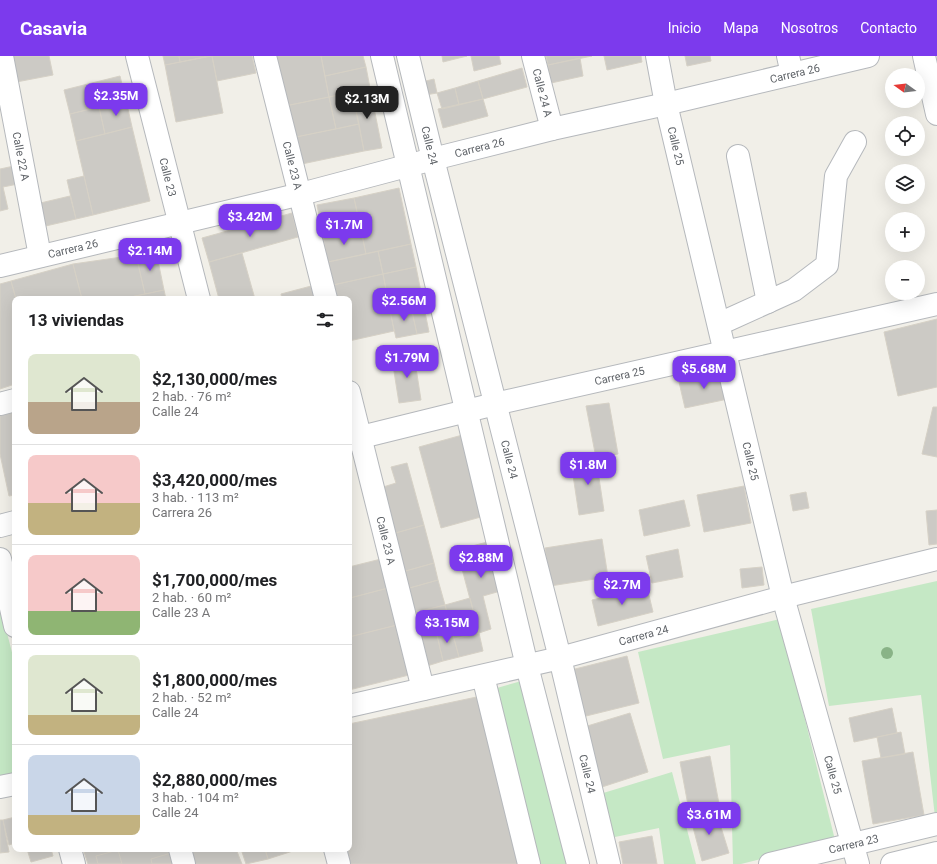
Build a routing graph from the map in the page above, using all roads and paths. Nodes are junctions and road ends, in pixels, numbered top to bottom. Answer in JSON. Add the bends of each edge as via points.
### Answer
{"nodes":[{"id":1,"x":2,"y":56,"type":"edge"},
{"id":2,"x":137,"y":56,"type":"edge"},
{"id":3,"x":265,"y":56,"type":"edge"},
{"id":4,"x":382,"y":56,"type":"edge"},
{"id":5,"x":408,"y":56,"type":"edge"},
{"id":6,"x":533,"y":56,"type":"edge"},
{"id":7,"x":656,"y":56,"type":"edge"},
{"id":8,"x":868,"y":56,"type":"edge"},
{"id":9,"x":924,"y":56,"type":"edge"},
{"id":10,"x":790,"y":65,"type":"edge"},
{"id":11,"x":666,"y":104,"type":"junction"},
{"id":12,"x":937,"y":114,"type":"edge"},
{"id":13,"x":552,"y":129,"type":"junction"},
{"id":14,"x":855,"y":142,"type":"dead end"},
{"id":15,"x":738,"y":156,"type":"dead end"},
{"id":16,"x":432,"y":159,"type":"junction"},
{"id":17,"x":407,"y":165,"type":"junction"},
{"id":18,"x":301,"y":194,"type":"junction"},
{"id":19,"x":179,"y":224,"type":"junction"},
{"id":20,"x":40,"y":256,"type":"junction"},
{"id":21,"x":0,"y":266,"type":"edge"},
{"id":22,"x":198,"y":296,"type":"edge"},
{"id":23,"x":325,"y":296,"type":"edge"},
{"id":24,"x":768,"y":302,"type":"junction"},
{"id":25,"x":937,"y":304,"type":"edge"},
{"id":26,"x":719,"y":324,"type":"junction"},
{"id":27,"x":726,"y":352,"type":"junction"},
{"id":28,"x":12,"y":401,"type":"edge"},
{"id":29,"x":0,"y":404,"type":"edge"},
{"id":30,"x":495,"y":404,"type":"junction"},
{"id":31,"x":467,"y":411,"type":"junction"},
{"id":32,"x":352,"y":420,"type":"edge"},
{"id":33,"x":354,"y":439,"type":"edge"},
{"id":34,"x":12,"y":523,"type":"edge"},
{"id":35,"x":0,"y":526,"type":"edge"},
{"id":36,"x":0,"y":559,"type":"edge"},
{"id":37,"x":937,"y":559,"type":"edge"},
{"id":38,"x":783,"y":597,"type":"junction"},
{"id":39,"x":12,"y":613,"type":"edge"},
{"id":40,"x":560,"y":658,"type":"junction"},
{"id":41,"x":527,"y":666,"type":"junction"},
{"id":42,"x":483,"y":676,"type":"junction"},
{"id":43,"x":423,"y":689,"type":"junction"},
{"id":44,"x":352,"y":705,"type":"edge"},
{"id":45,"x":12,"y":785,"type":"edge"},
{"id":46,"x":0,"y":787,"type":"edge"},
{"id":47,"x":937,"y":824,"type":"edge"},
{"id":48,"x":71,"y":852,"type":"edge"},
{"id":49,"x":181,"y":852,"type":"edge"},
{"id":50,"x":336,"y":852,"type":"edge"},
{"id":51,"x":937,"y":853,"type":"edge"},
{"id":52,"x":856,"y":854,"type":"edge"},
{"id":53,"x":74,"y":864,"type":"edge"},
{"id":54,"x":184,"y":864,"type":"edge"},
{"id":55,"x":339,"y":864,"type":"edge"},
{"id":56,"x":529,"y":864,"type":"edge"},
{"id":57,"x":578,"y":864,"type":"edge"},
{"id":58,"x":609,"y":864,"type":"edge"},
{"id":59,"x":770,"y":864,"type":"edge"},
{"id":60,"x":892,"y":864,"type":"edge"}],
"edges":[{"from":1,"to":20,"type":"street","name":"Calle 22 A"},
{"from":2,"to":19,"type":"street","name":"Calle 23"},
{"from":3,"to":18,"type":"street","name":"Calle 23 A"},
{"from":4,"to":17,"type":"street"},
{"from":5,"to":16,"type":"street","name":"Calle 24"},
{"from":6,"to":13,"type":"street","name":"Calle 24 A"},
{"from":7,"to":11,"type":"street","name":"Calle 25"},
{"from":8,"to":10,"type":"street","name":"Carrera 26"},
{"from":9,"to":12,"type":"street"},
{"from":10,"to":11,"type":"street","name":"Carrera 26"},
{"from":11,"to":13,"type":"street","name":"Carrera 26"},
{"from":11,"to":26,"type":"street","name":"Calle 25"},
{"from":13,"to":16,"type":"street","name":"Carrera 26"},
{"from":14,"to":24,"type":"street","via":[[836,176],[827,265],[794,290]]},
{"from":15,"to":24,"type":"street"},
{"from":16,"to":17,"type":"street","name":"Carrera 26"},
{"from":16,"to":30,"type":"street","name":"Calle 24"},
{"from":17,"to":18,"type":"street","name":"Carrera 26"},
{"from":17,"to":31,"type":"street"},
{"from":18,"to":19,"type":"street","name":"Carrera 26"},
{"from":18,"to":23,"type":"street","name":"Calle 23 A"},
{"from":19,"to":20,"type":"street","name":"Carrera 26"},
{"from":19,"to":22,"type":"street","name":"Calle 23"},
{"from":20,"to":21,"type":"street","name":"Carrera 26"},
{"from":24,"to":26,"type":"street"},
{"from":25,"to":27,"type":"street","name":"Carrera 25"},
{"from":26,"to":27,"type":"street","name":"Calle 25"},
{"from":27,"to":30,"type":"street","name":"Carrera 25"},
{"from":27,"to":38,"type":"street","name":"Calle 25"},
{"from":28,"to":29,"type":"street"},
{"from":30,"to":31,"type":"street","name":"Carrera 25"},
{"from":30,"to":40,"type":"street","name":"Calle 24"},
{"from":31,"to":33,"type":"street","name":"Carrera 25"},
{"from":31,"to":41,"type":"street"},
{"from":32,"to":33,"type":"street","name":"Calle 23 A"},
{"from":33,"to":43,"type":"street","name":"Calle 23 A"},
{"from":34,"to":35,"type":"street"},
{"from":36,"to":39,"type":"street"},
{"from":37,"to":38,"type":"street","name":"Carrera 24"},
{"from":38,"to":40,"type":"street","name":"Carrera 24"},
{"from":38,"to":52,"type":"street","name":"Calle 25"},
{"from":40,"to":41,"type":"street","name":"Carrera 24"},
{"from":40,"to":58,"type":"street","name":"Calle 24"},
{"from":41,"to":42,"type":"street","name":"Carrera 24"},
{"from":41,"to":57,"type":"street"},
{"from":42,"to":43,"type":"street","name":"Carrera 24"},
{"from":42,"to":56,"type":"street"},
{"from":43,"to":44,"type":"street","name":"Carrera 24"},
{"from":45,"to":46,"type":"street"},
{"from":47,"to":52,"type":"street","name":"Carrera 23"},
{"from":48,"to":53,"type":"street"},
{"from":49,"to":54,"type":"street"},
{"from":50,"to":55,"type":"street"},
{"from":51,"to":60,"type":"street"},
{"from":52,"to":59,"type":"street","name":"Carrera 23"}]}
